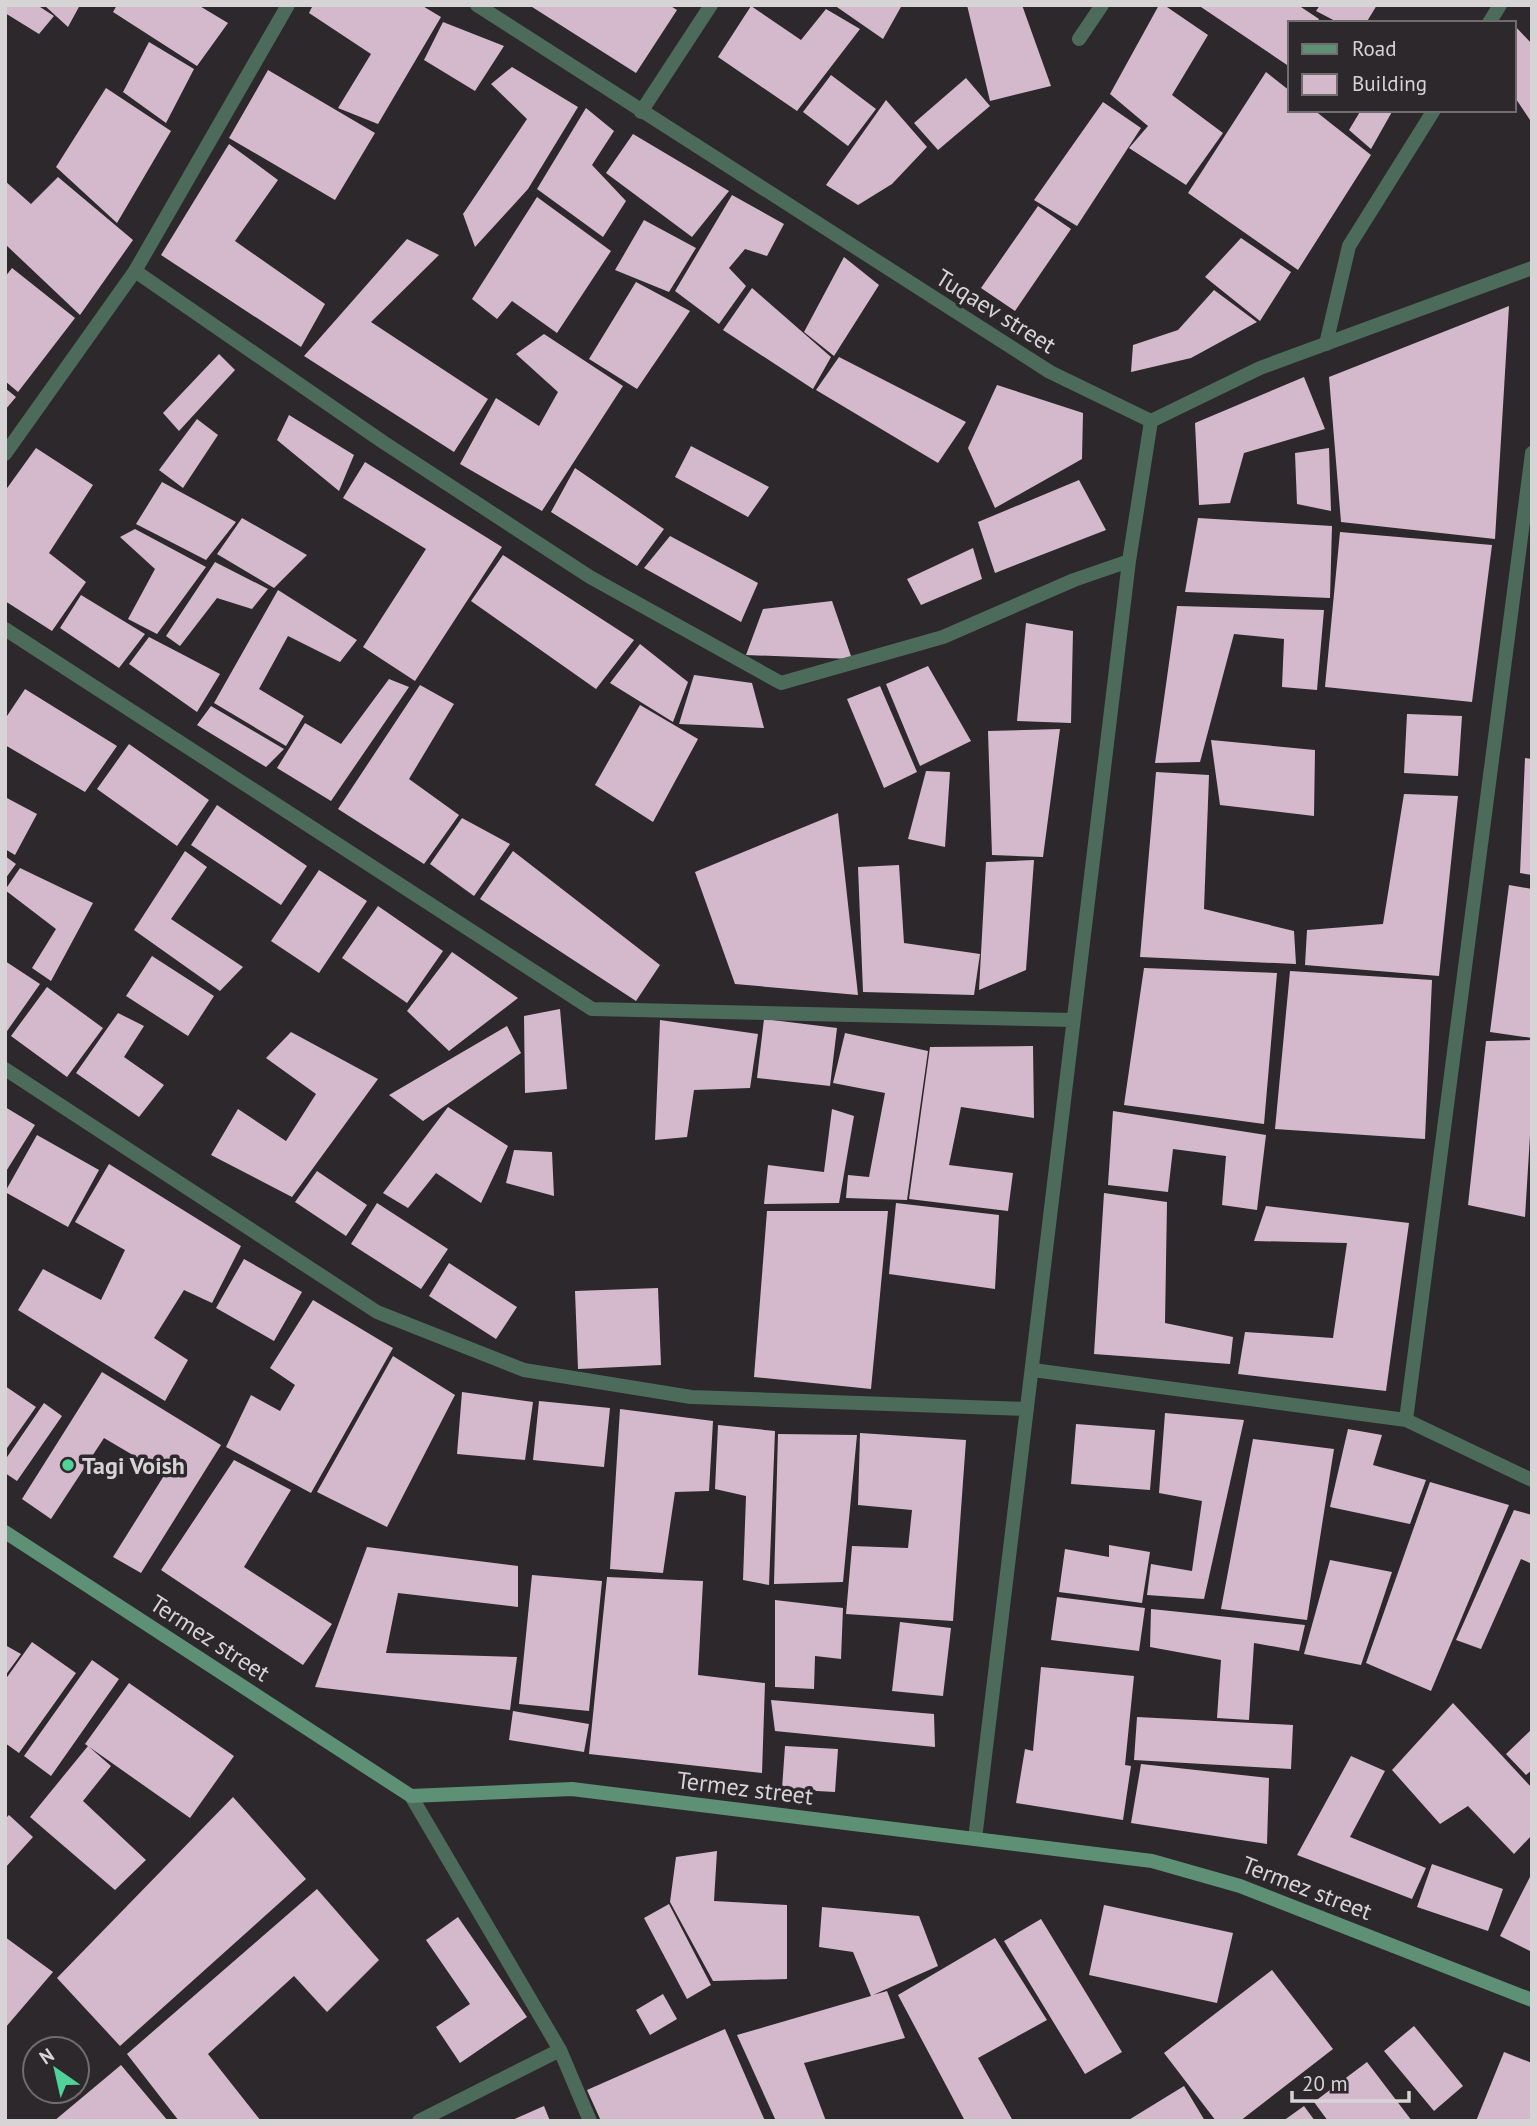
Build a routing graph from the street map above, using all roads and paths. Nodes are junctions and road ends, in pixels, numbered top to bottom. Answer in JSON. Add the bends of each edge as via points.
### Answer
{"nodes":[{"id":1,"x":288,"y":5,"type":"edge"},
{"id":2,"x":477,"y":5,"type":"edge"},
{"id":3,"x":711,"y":5,"type":"edge"},
{"id":4,"x":1102,"y":5,"type":"edge"},
{"id":5,"x":1500,"y":5,"type":"edge"},
{"id":6,"x":1490,"y":21,"type":"edge"},
{"id":7,"x":1079,"y":39,"type":"dead end"},
{"id":8,"x":641,"y":112,"type":"junction"},
{"id":9,"x":1433,"y":112,"type":"edge"},
{"id":10,"x":1532,"y":268,"type":"edge"},
{"id":11,"x":135,"y":271,"type":"junction"},
{"id":12,"x":1326,"y":344,"type":"junction"},
{"id":13,"x":1151,"y":421,"type":"junction"},
{"id":14,"x":1532,"y":453,"type":"edge"},
{"id":15,"x":5,"y":454,"type":"edge"},
{"id":16,"x":1129,"y":561,"type":"junction"},
{"id":17,"x":5,"y":629,"type":"edge"},
{"id":18,"x":1073,"y":1020,"type":"junction"},
{"id":19,"x":5,"y":1069,"type":"edge"},
{"id":20,"x":1033,"y":1370,"type":"junction"},
{"id":21,"x":1027,"y":1409,"type":"junction"},
{"id":22,"x":1406,"y":1420,"type":"junction"},
{"id":23,"x":1532,"y":1480,"type":"edge"},
{"id":24,"x":5,"y":1532,"type":"edge"},
{"id":25,"x":411,"y":1796,"type":"junction"},
{"id":26,"x":975,"y":1839,"type":"junction"},
{"id":27,"x":1532,"y":2000,"type":"edge"},
{"id":28,"x":559,"y":2050,"type":"junction"},
{"id":29,"x":419,"y":2121,"type":"edge"},
{"id":30,"x":590,"y":2121,"type":"edge"}],
"edges":[{"from":1,"to":11,"type":"street"},
{"from":2,"to":8,"type":"street","name":"Tuqaev street"},
{"from":3,"to":8,"type":"street"},
{"from":4,"to":7,"type":"street"},
{"from":5,"to":6,"type":"street"},
{"from":8,"to":13,"type":"street","name":"Tuqaev street","via":[[1050,372]]},
{"from":9,"to":12,"type":"street","via":[[1349,246]]},
{"from":10,"to":12,"type":"street"},
{"from":11,"to":15,"type":"street"},
{"from":11,"to":16,"type":"street","via":[[590,577],[781,682],[943,636]]},
{"from":12,"to":13,"type":"street","via":[[1260,369]]},
{"from":13,"to":16,"type":"street"},
{"from":14,"to":22,"type":"street"},
{"from":16,"to":18,"type":"street"},
{"from":17,"to":18,"type":"street","via":[[592,1009]]},
{"from":18,"to":20,"type":"street"},
{"from":19,"to":21,"type":"street","via":[[377,1312],[524,1370],[691,1397]]},
{"from":20,"to":21,"type":"street"},
{"from":20,"to":22,"type":"street"},
{"from":21,"to":26,"type":"street"},
{"from":22,"to":23,"type":"street"},
{"from":24,"to":25,"type":"main road","name":"Termez street"},
{"from":25,"to":26,"type":"main road","name":"Termez street","via":[[572,1789]]},
{"from":25,"to":28,"type":"street"},
{"from":26,"to":27,"type":"main road","name":"Termez street","via":[[1152,1861],[1240,1886]]},
{"from":28,"to":29,"type":"street"},
{"from":28,"to":30,"type":"street"}]}
